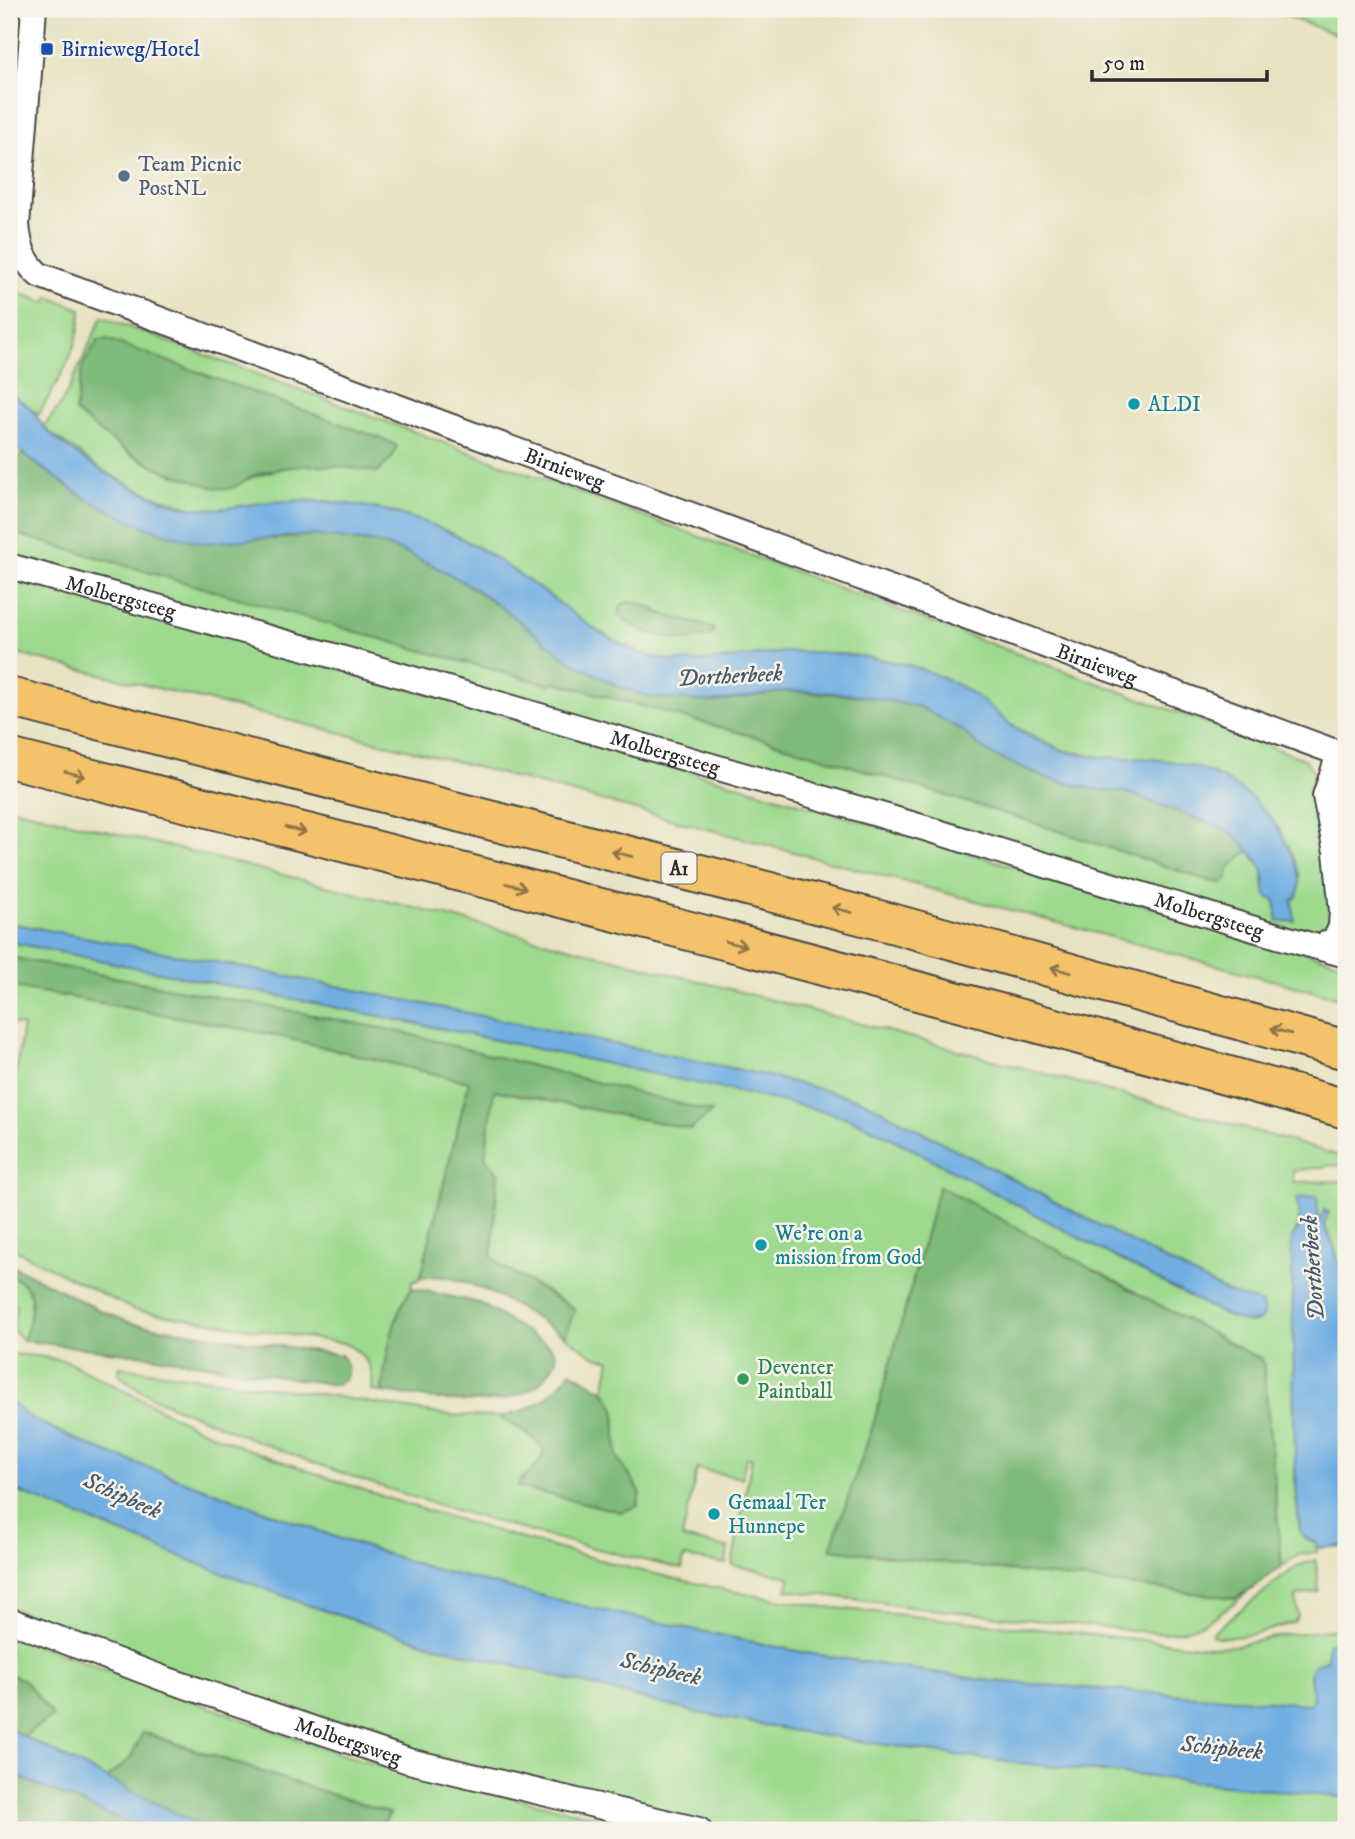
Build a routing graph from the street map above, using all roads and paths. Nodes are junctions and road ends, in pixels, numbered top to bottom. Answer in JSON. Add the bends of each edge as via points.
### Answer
{"nodes":[{"id":1,"x":34,"y":9,"type":"edge"},
{"id":2,"x":9,"y":566,"type":"edge"},
{"id":3,"x":9,"y":697,"type":"edge"},
{"id":4,"x":1343,"y":755,"type":"edge"},
{"id":5,"x":9,"y":758,"type":"edge"},
{"id":6,"x":1320,"y":947,"type":"junction"},
{"id":7,"x":1346,"y":955,"type":"edge"},
{"id":8,"x":1346,"y":1050,"type":"edge"},
{"id":9,"x":1346,"y":1109,"type":"edge"},
{"id":10,"x":9,"y":1620,"type":"edge"},
{"id":11,"x":699,"y":1830,"type":"edge"}],
"edges":[{"from":1,"to":4,"type":"street","name":"Birnieweg","via":[[17,225],[19,246],[39,275]]},
{"from":2,"to":6,"type":"street","name":"Molbergsteeg","via":[[462,693]]},
{"from":8,"to":3,"type":"highway","number":"A1","one_way":true,"via":[[895,923]]},
{"from":4,"to":6,"type":"street","via":[[1325,796],[1336,852],[1341,927],[1335,939]]},
{"from":5,"to":9,"type":"highway","one_way":true,"via":[[472,874]]},
{"from":6,"to":7,"type":"street","name":"Molbergsteeg"},
{"from":10,"to":11,"type":"street","name":"Molbergsweg","via":[[162,1678],[410,1761]]}]}
